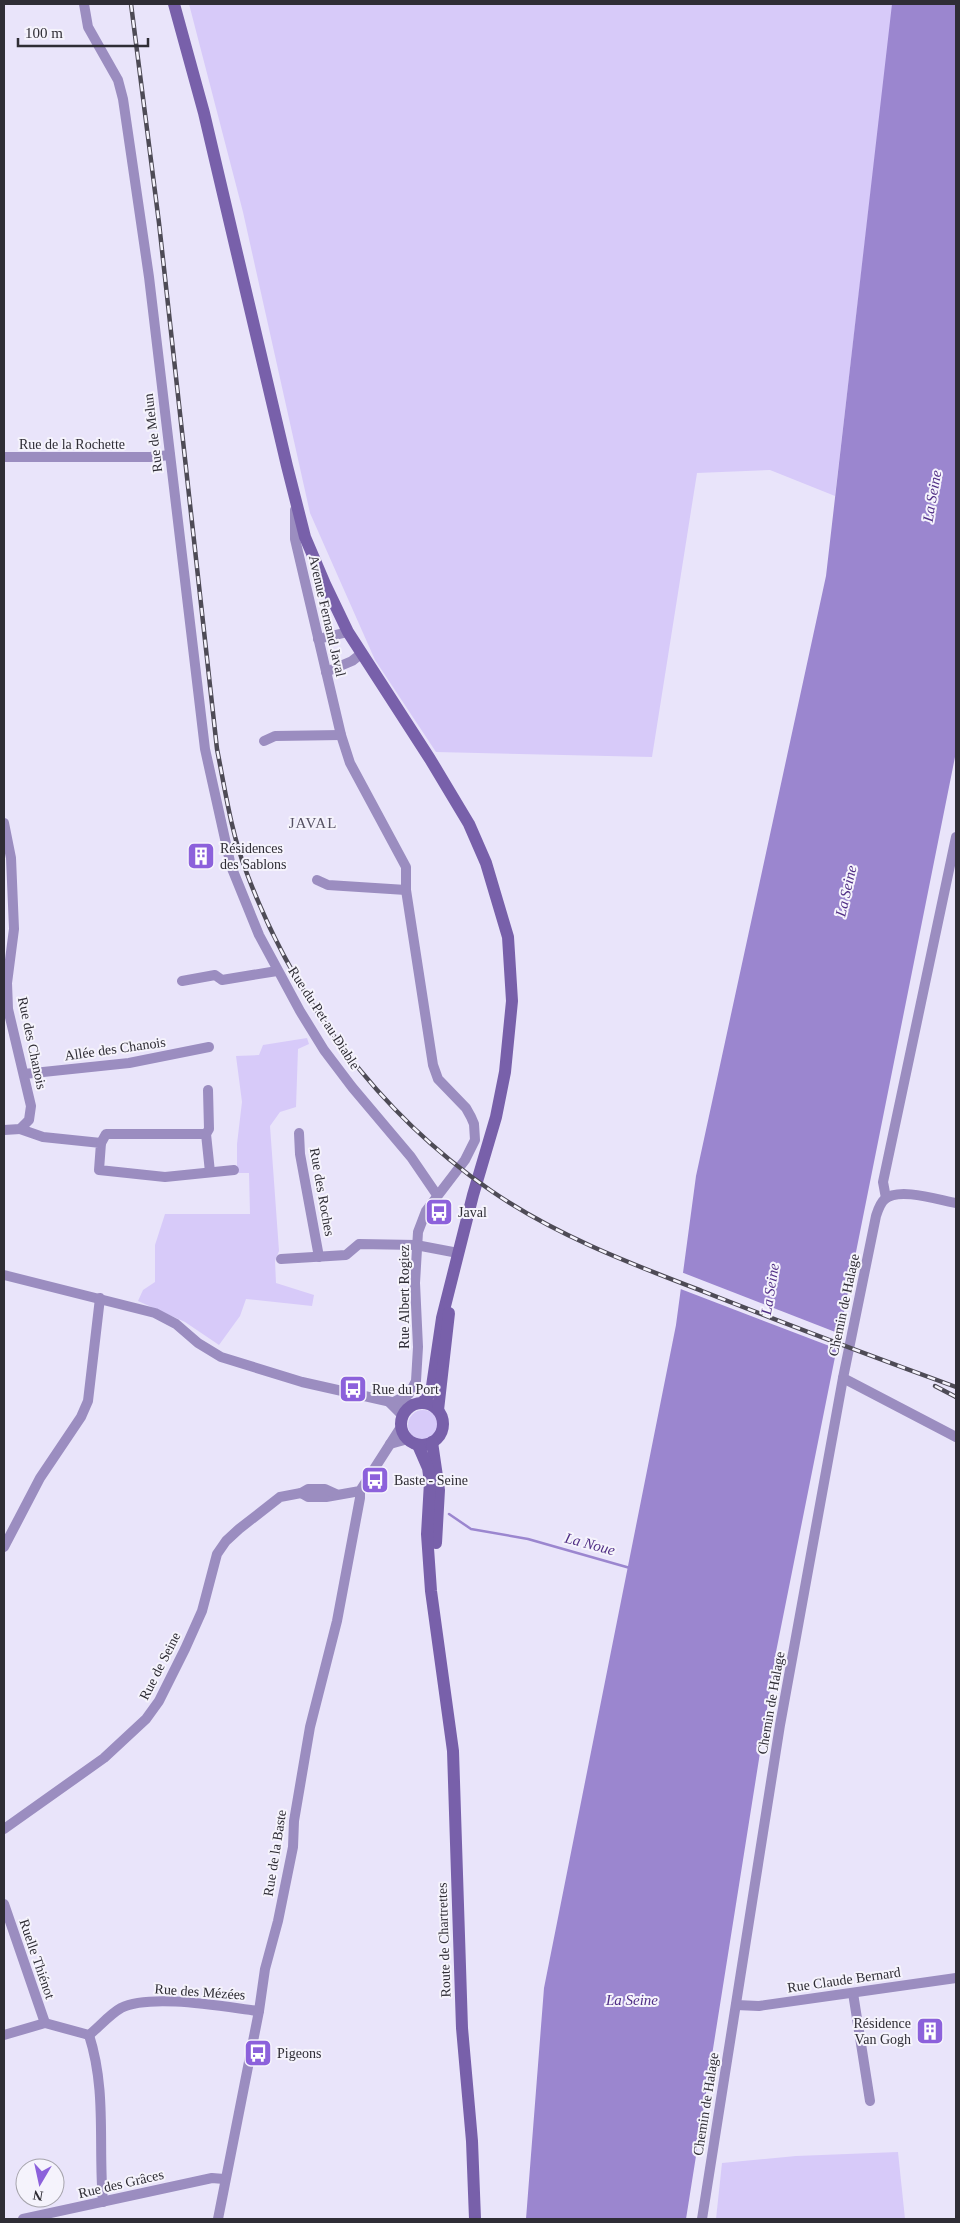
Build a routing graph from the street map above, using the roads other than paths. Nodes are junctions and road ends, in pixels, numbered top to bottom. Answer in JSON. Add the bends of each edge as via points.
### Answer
{"nodes":[{"id":1,"x":84,"y":4,"type":"edge"},
{"id":2,"x":174,"y":4,"type":"edge"},
{"id":3,"x":170,"y":454,"type":"junction"},
{"id":4,"x":4,"y":457,"type":"edge"},
{"id":5,"x":295,"y":502,"type":"junction"},
{"id":6,"x":348,"y":632,"type":"junction"},
{"id":7,"x":318,"y":639,"type":"junction"},
{"id":8,"x":361,"y":654,"type":"junction"},
{"id":9,"x":326,"y":672,"type":"junction"},
{"id":10,"x":341,"y":735,"type":"junction"},
{"id":11,"x":264,"y":741,"type":"dead end"},
{"id":12,"x":4,"y":823,"type":"edge"},
{"id":13,"x":956,"y":837,"type":"edge"},
{"id":14,"x":231,"y":866,"type":"joint"},
{"id":15,"x":317,"y":880,"type":"dead end"},
{"id":16,"x":406,"y":890,"type":"junction"},
{"id":17,"x":409,"y":913,"type":"joint"},
{"id":18,"x":277,"y":972,"type":"junction"},
{"id":19,"x":182,"y":981,"type":"dead end"},
{"id":20,"x":209,"y":1048,"type":"dead end"},
{"id":21,"x":24,"y":1074,"type":"junction"},
{"id":22,"x":208,"y":1090,"type":"dead end"},
{"id":23,"x":20,"y":1129,"type":"junction"},
{"id":24,"x":4,"y":1130,"type":"edge"},
{"id":25,"x":298,"y":1133,"type":"dead end"},
{"id":26,"x":206,"y":1134,"type":"junction"},
{"id":27,"x":101,"y":1142,"type":"junction"},
{"id":28,"x":234,"y":1170,"type":"dead end"},
{"id":29,"x":210,"y":1172,"type":"junction"},
{"id":30,"x":437,"y":1195,"type":"junction"},
{"id":31,"x":886,"y":1198,"type":"junction"},
{"id":32,"x":956,"y":1203,"type":"edge"},
{"id":33,"x":416,"y":1245,"type":"junction"},
{"id":34,"x":458,"y":1253,"type":"junction"},
{"id":35,"x":319,"y":1256,"type":"junction"},
{"id":36,"x":280,"y":1259,"type":"dead end"},
{"id":37,"x":4,"y":1275,"type":"edge"},
{"id":38,"x":448,"y":1295,"type":"junction"},
{"id":39,"x":100,"y":1298,"type":"junction"},
{"id":40,"x":843,"y":1378,"type":"junction"},
{"id":41,"x":391,"y":1402,"type":"junction"},
{"id":42,"x":419,"y":1403,"type":"junction"},
{"id":43,"x":438,"y":1410,"type":"junction"},
{"id":44,"x":402,"y":1421,"type":"junction"},
{"id":45,"x":956,"y":1437,"type":"edge"},
{"id":46,"x":413,"y":1442,"type":"junction"},
{"id":47,"x":432,"y":1442,"type":"junction"},
{"id":48,"x":390,"y":1444,"type":"junction"},
{"id":49,"x":360,"y":1490,"type":"junction"},
{"id":50,"x":4,"y":1547,"type":"edge"},
{"id":51,"x":442,"y":1661,"type":"junction"},
{"id":52,"x":4,"y":1829,"type":"edge"},
{"id":53,"x":4,"y":1904,"type":"edge"},
{"id":54,"x":956,"y":1978,"type":"edge"},
{"id":55,"x":854,"y":1993,"type":"junction"},
{"id":56,"x":736,"y":2006,"type":"junction"},
{"id":57,"x":259,"y":2011,"type":"junction"},
{"id":58,"x":45,"y":2023,"type":"junction"},
{"id":59,"x":4,"y":2035,"type":"edge"},
{"id":60,"x":89,"y":2035,"type":"junction"},
{"id":61,"x":870,"y":2101,"type":"dead end"},
{"id":62,"x":224,"y":2180,"type":"junction"},
{"id":63,"x":103,"y":2202,"type":"junction"},
{"id":64,"x":23,"y":2219,"type":"edge"},
{"id":65,"x":218,"y":2219,"type":"edge"},
{"id":66,"x":475,"y":2219,"type":"edge"},
{"id":67,"x":702,"y":2219,"type":"edge"}],
"edges":[{"from":1,"to":3,"type":"street","name":"Rue de Melun","via":[[88,27],[115,74],[123,99]]},
{"from":2,"to":5,"type":"main road","via":[[204,113]]},
{"from":3,"to":4,"type":"street","name":"Rue de la Rochette","via":[[150,457]]},
{"from":3,"to":14,"type":"street","name":"Rue de Melun","via":[[205,749]]},
{"from":5,"to":6,"type":"main road","via":[[305,537]]},
{"from":5,"to":7,"type":"street","name":"Avenue Fernand Javal","via":[[294,539]]},
{"from":6,"to":7,"type":"street"},
{"from":6,"to":8,"type":"main road"},
{"from":7,"to":9,"type":"street","name":"Avenue Fernand Javal"},
{"from":8,"to":9,"type":"street"},
{"from":8,"to":34,"type":"main road","via":[[469,824],[486,864],[508,937],[512,1002],[499,1102]]},
{"from":9,"to":10,"type":"street","name":"Avenue Fernand Javal"},
{"from":10,"to":11,"type":"street","via":[[275,736]]},
{"from":10,"to":16,"type":"street","name":"Avenue Fernand Javal","via":[[350,763],[406,867]]},
{"from":12,"to":21,"type":"street","name":"Rue des Chanois","via":[[11,858],[14,929],[7,983],[8,1009]]},
{"from":13,"to":31,"type":"street","via":[[882,1182]]},
{"from":14,"to":18,"type":"street","name":"Rue du Pet au Diable"},
{"from":15,"to":16,"type":"street","via":[[328,885]]},
{"from":16,"to":17,"type":"street","name":"Avenue Fernand Javal"},
{"from":17,"to":30,"type":"street","name":"Rue Albert Rogiez","via":[[433,1066],[438,1079],[466,1108],[475,1132],[469,1154]]},
{"from":18,"to":19,"type":"street","via":[[222,980],[215,975]]},
{"from":18,"to":30,"type":"street","name":"Rue du Pet au Diable","via":[[324,1050],[410,1156]]},
{"from":20,"to":21,"type":"street","name":"Allée des Chanois","via":[[121,1064]]},
{"from":21,"to":23,"type":"street","name":"Rue des Chanois","via":[[31,1106],[29,1120]]},
{"from":22,"to":26,"type":"street","via":[[209,1129]]},
{"from":23,"to":24,"type":"street"},
{"from":23,"to":27,"type":"street","via":[[43,1137]]},
{"from":25,"to":35,"type":"street","name":"Rue des Roches"},
{"from":26,"to":27,"type":"street","via":[[106,1134]]},
{"from":26,"to":29,"type":"street"},
{"from":27,"to":29,"type":"street","via":[[100,1170],[165,1177]]},
{"from":28,"to":29,"type":"street"},
{"from":30,"to":33,"type":"street","name":"Rue Albert Rogiez","via":[[420,1225]]},
{"from":31,"to":32,"type":"street","via":[[900,1193]]},
{"from":31,"to":40,"type":"street","name":"Chemin de Halage","via":[[876,1216]]},
{"from":33,"to":34,"type":"street","name":"Rue des Roches"},
{"from":33,"to":35,"type":"street","name":"Rue des Roches","via":[[359,1244],[346,1255]]},
{"from":33,"to":41,"type":"street","name":"Rue Albert Rogiez","via":[[416,1376],[409,1394]]},
{"from":34,"to":38,"type":"main road"},
{"from":35,"to":36,"type":"street","name":"Rue des Roches"},
{"from":37,"to":39,"type":"street"},
{"from":38,"to":42,"type":"main road","via":[[438,1334],[431,1392]]},
{"from":38,"to":43,"type":"main road","via":[[448,1335]]},
{"from":39,"to":41,"type":"street","via":[[156,1313],[220,1357],[302,1382]]},
{"from":39,"to":50,"type":"street","via":[[88,1402],[40,1478]]},
{"from":40,"to":45,"type":"street"},
{"from":40,"to":56,"type":"street","name":"Chemin de Halage","via":[[780,1725]]},
{"from":41,"to":42,"type":"street"},
{"from":41,"to":44,"type":"street"},
{"from":42,"to":43,"type":"main road","via":[[428,1403]]},
{"from":42,"to":44,"type":"main road","via":[[410,1406]]},
{"from":43,"to":47,"type":"main road","via":[[442,1415],[443,1428],[438,1439]]},
{"from":44,"to":46,"type":"main road"},
{"from":44,"to":48,"type":"street"},
{"from":46,"to":47,"type":"main road","via":[[428,1445]]},
{"from":46,"to":48,"type":"street"},
{"from":46,"to":51,"type":"main road","name":"Route de Chartrettes","via":[[428,1468],[430,1482],[427,1534],[431,1591]]},
{"from":47,"to":51,"type":"main road","name":"Route de Chartrettes","via":[[439,1490],[436,1530]]},
{"from":48,"to":49,"type":"street"},
{"from":49,"to":52,"type":"street","name":"Rue de Seine","via":[[336,1494],[325,1489],[308,1489],[286,1495],[239,1528],[219,1551],[202,1611],[160,1701],[146,1719],[104,1758]]},
{"from":49,"to":57,"type":"street","name":"Rue de la Baste","via":[[337,1621],[310,1727],[292,1846]]},
{"from":51,"to":66,"type":"main road","name":"Route de Chartrettes","via":[[453,1751],[462,2028]]},
{"from":53,"to":58,"type":"street","name":"Ruelle Thiénot"},
{"from":54,"to":55,"type":"street","name":"Rue Claude Bernard"},
{"from":55,"to":56,"type":"street","name":"Rue Claude Bernard","via":[[759,2006]]},
{"from":55,"to":61,"type":"street"},
{"from":56,"to":67,"type":"street","name":"Chemin de Halage"},
{"from":57,"to":60,"type":"street","name":"Rue des Mézées","via":[[160,2001],[134,2004],[120,2008]]},
{"from":57,"to":62,"type":"street","name":"Rue de la Baste"},
{"from":58,"to":59,"type":"street"},
{"from":58,"to":60,"type":"street"},
{"from":60,"to":63,"type":"street","via":[[102,2100]]},
{"from":62,"to":63,"type":"street","name":"Rue des Grâces","via":[[212,2178]]},
{"from":62,"to":65,"type":"street","name":"Rue de la Baste"},
{"from":63,"to":64,"type":"street","name":"Rue des Grâces"}]}
